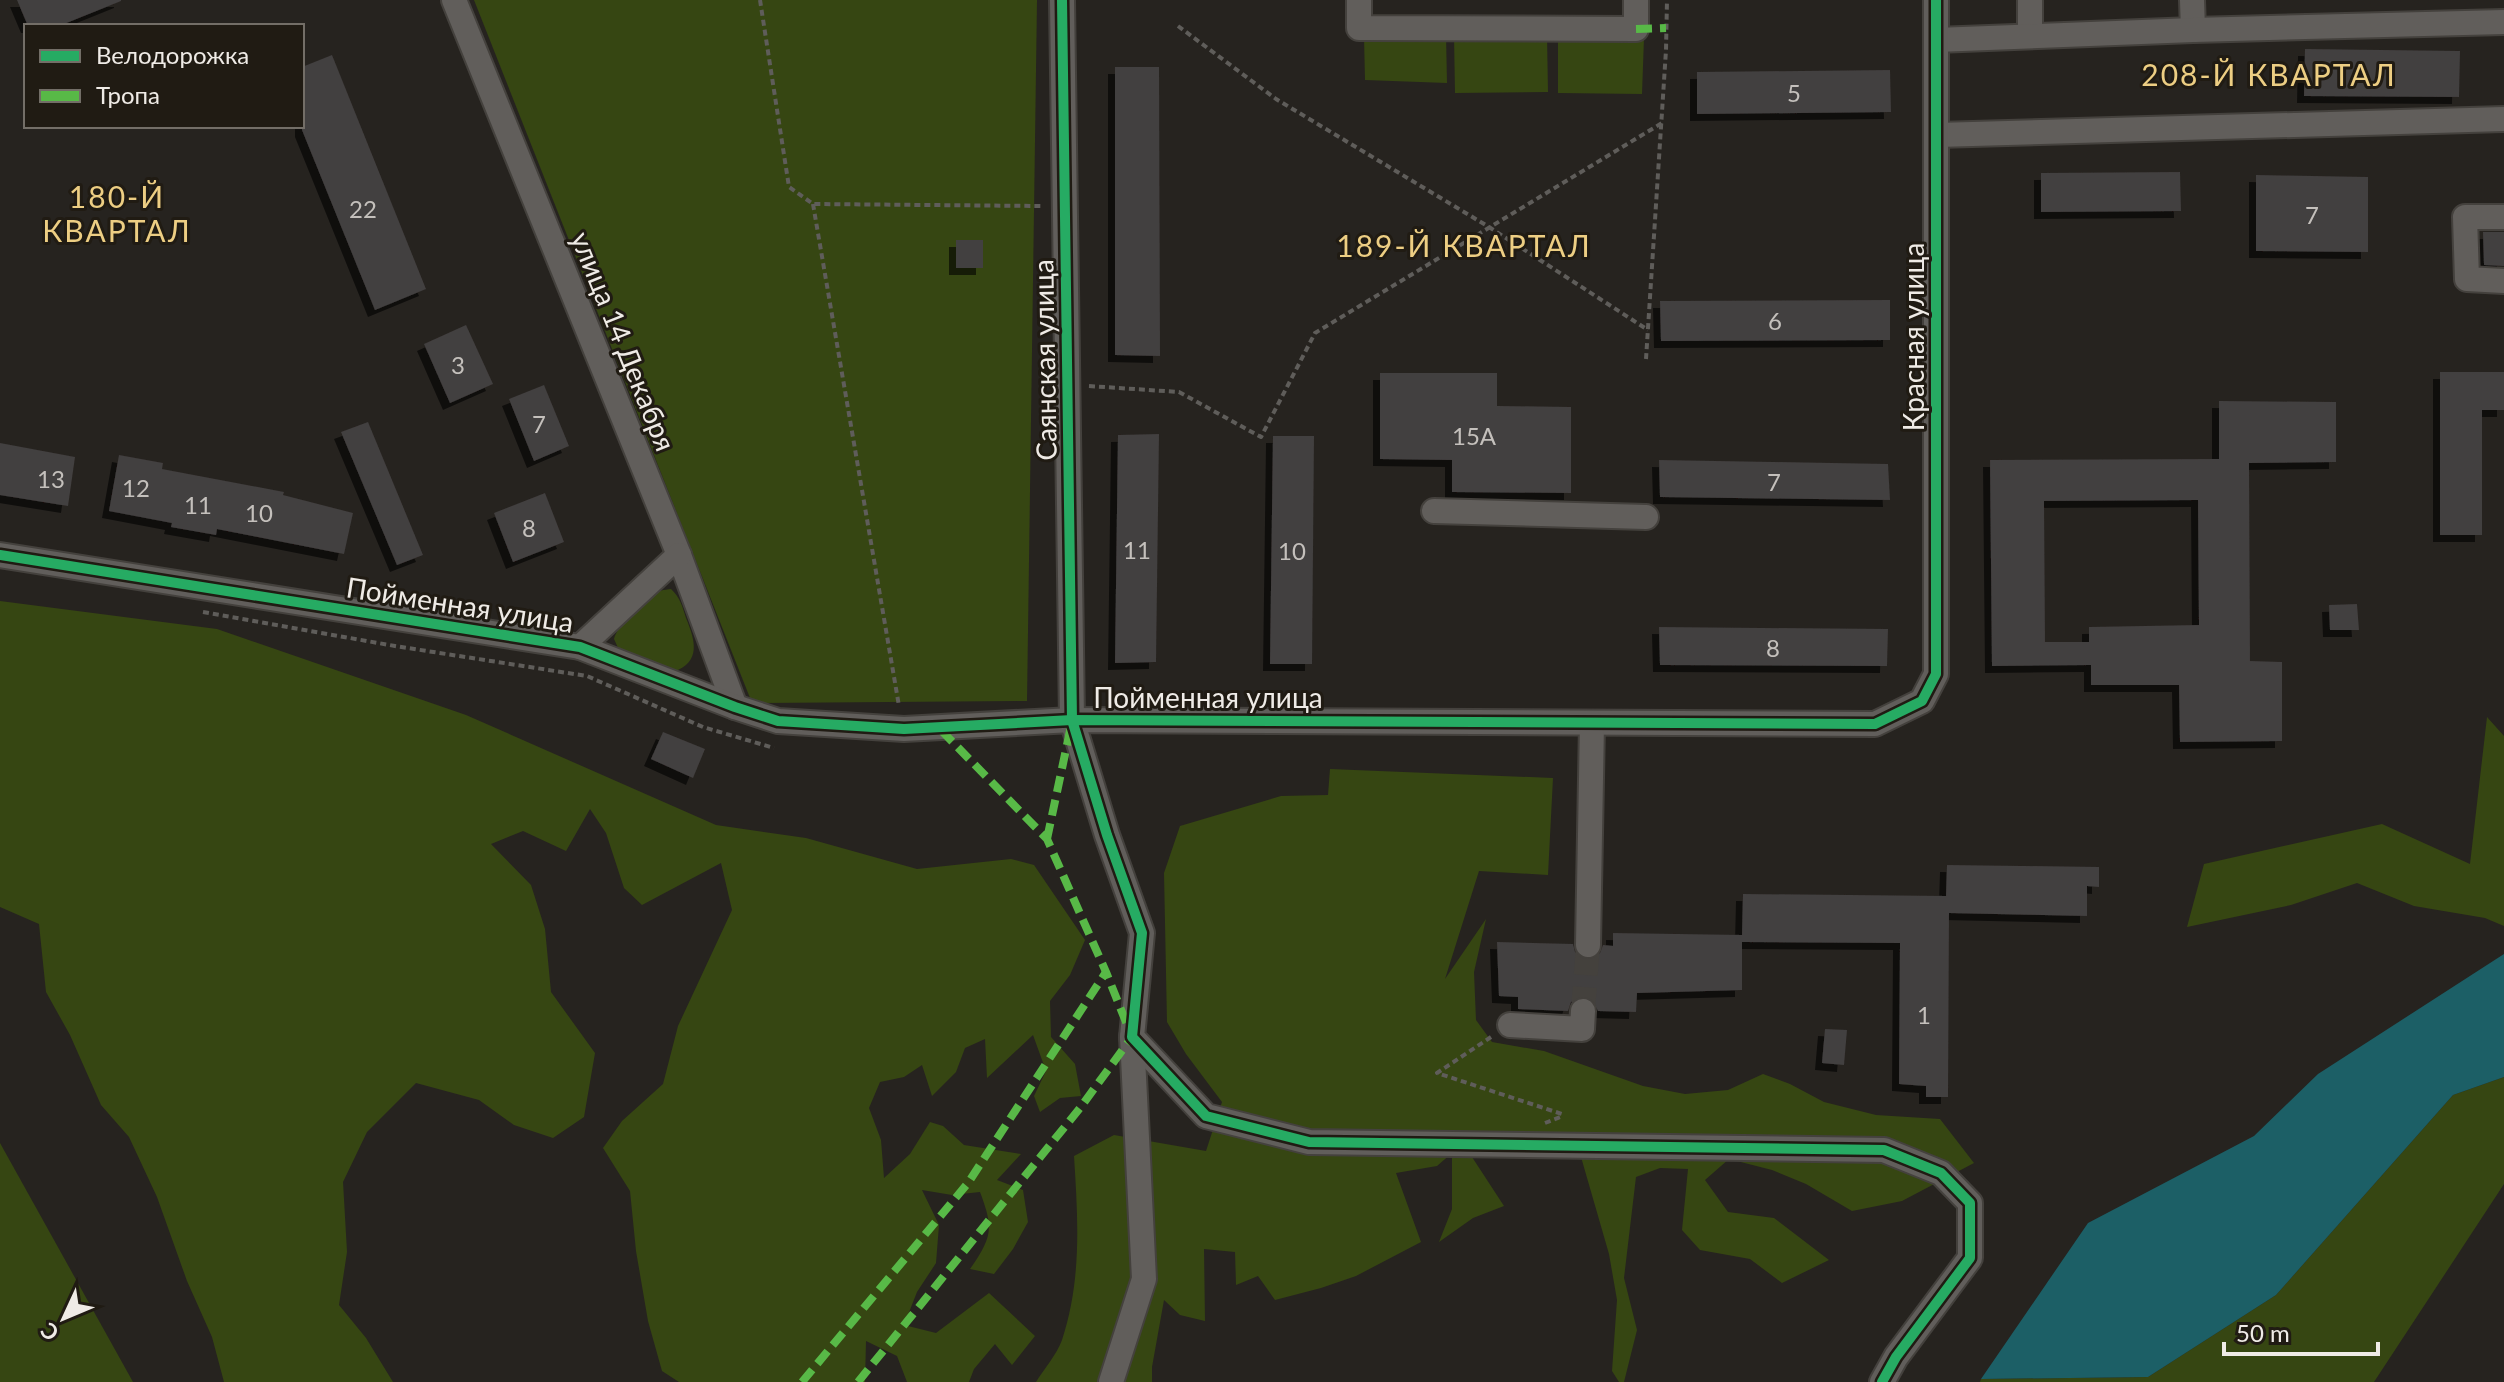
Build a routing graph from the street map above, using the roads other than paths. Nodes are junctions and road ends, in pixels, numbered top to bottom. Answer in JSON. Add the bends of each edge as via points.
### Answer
{"nodes":[{"id":1,"x":454,"y":0,"type":"edge"},
{"id":2,"x":1062,"y":0,"type":"edge"},
{"id":3,"x":1359,"y":0,"type":"edge"},
{"id":4,"x":1636,"y":0,"type":"edge"},
{"id":5,"x":1936,"y":0,"type":"edge"},
{"id":6,"x":2030,"y":0,"type":"edge"},
{"id":7,"x":2192,"y":0,"type":"edge"},
{"id":8,"x":2504,"y":22,"type":"edge"},
{"id":9,"x":2193,"y":30,"type":"junction"},
{"id":10,"x":2030,"y":35,"type":"junction"},
{"id":11,"x":1936,"y":40,"type":"junction"},
{"id":12,"x":2504,"y":119,"type":"edge"},
{"id":13,"x":1937,"y":135,"type":"junction"},
{"id":14,"x":2504,"y":217,"type":"edge"},
{"id":15,"x":2504,"y":281,"type":"edge"},
{"id":16,"x":1434,"y":511,"type":"dead end"},
{"id":17,"x":1646,"y":517,"type":"dead end"},
{"id":18,"x":0,"y":555,"type":"edge"},
{"id":19,"x":679,"y":555,"type":"junction"},
{"id":20,"x":580,"y":647,"type":"junction"},
{"id":21,"x":1936,"y":674,"type":"joint"},
{"id":22,"x":735,"y":707,"type":"junction"},
{"id":23,"x":1072,"y":720,"type":"junction"},
{"id":24,"x":1592,"y":723,"type":"junction"},
{"id":25,"x":1588,"y":945,"type":"tunnel mouth"},
{"id":26,"x":1583,"y":1011,"type":"dead end"},
{"id":27,"x":1510,"y":1025,"type":"road end"},
{"id":28,"x":1132,"y":1037,"type":"junction"},
{"id":29,"x":1111,"y":1382,"type":"edge"},
{"id":30,"x":1882,"y":1382,"type":"edge"}],
"edges":[{"from":1,"to":19,"type":"street","name":"улица 14 Декабря"},
{"from":2,"to":23,"type":"street","name":"Саянская улица"},
{"from":3,"to":4,"type":"street","via":[[1359,28],[1636,29]]},
{"from":5,"to":11,"type":"street","name":"Красная улица"},
{"from":6,"to":10,"type":"street"},
{"from":7,"to":9,"type":"street"},
{"from":8,"to":9,"type":"street"},
{"from":9,"to":10,"type":"street"},
{"from":10,"to":11,"type":"street"},
{"from":11,"to":13,"type":"street","name":"Красная улица"},
{"from":12,"to":13,"type":"street"},
{"from":13,"to":21,"type":"street","name":"Красная улица"},
{"from":14,"to":15,"type":"street","via":[[2465,217],[2467,279]]},
{"from":16,"to":17,"type":"street"},
{"from":18,"to":20,"type":"street","name":"Пойменная улица"},
{"from":19,"to":20,"type":"street"},
{"from":19,"to":22,"type":"street","name":"улица 14 Декабря"},
{"from":20,"to":22,"type":"street","name":"Пойменная улица"},
{"from":21,"to":24,"type":"street","name":"Пойменная улица","via":[[1922,701],[1875,724]]},
{"from":22,"to":23,"type":"street","name":"Пойменная улица","via":[[778,721],[904,729]]},
{"from":23,"to":24,"type":"street","name":"Пойменная улица"},
{"from":23,"to":28,"type":"street","name":"Саянская улица","via":[[1142,933]]},
{"from":24,"to":25,"type":"street"},
{"from":26,"to":27,"type":"street","via":[[1582,1029]]},
{"from":28,"to":29,"type":"street","name":"Саянская улица","via":[[1144,1279]]},
{"from":28,"to":30,"type":"street","via":[[1206,1116],[1309,1142],[1884,1150],[1941,1173],[1970,1203],[1970,1258]]}]}
